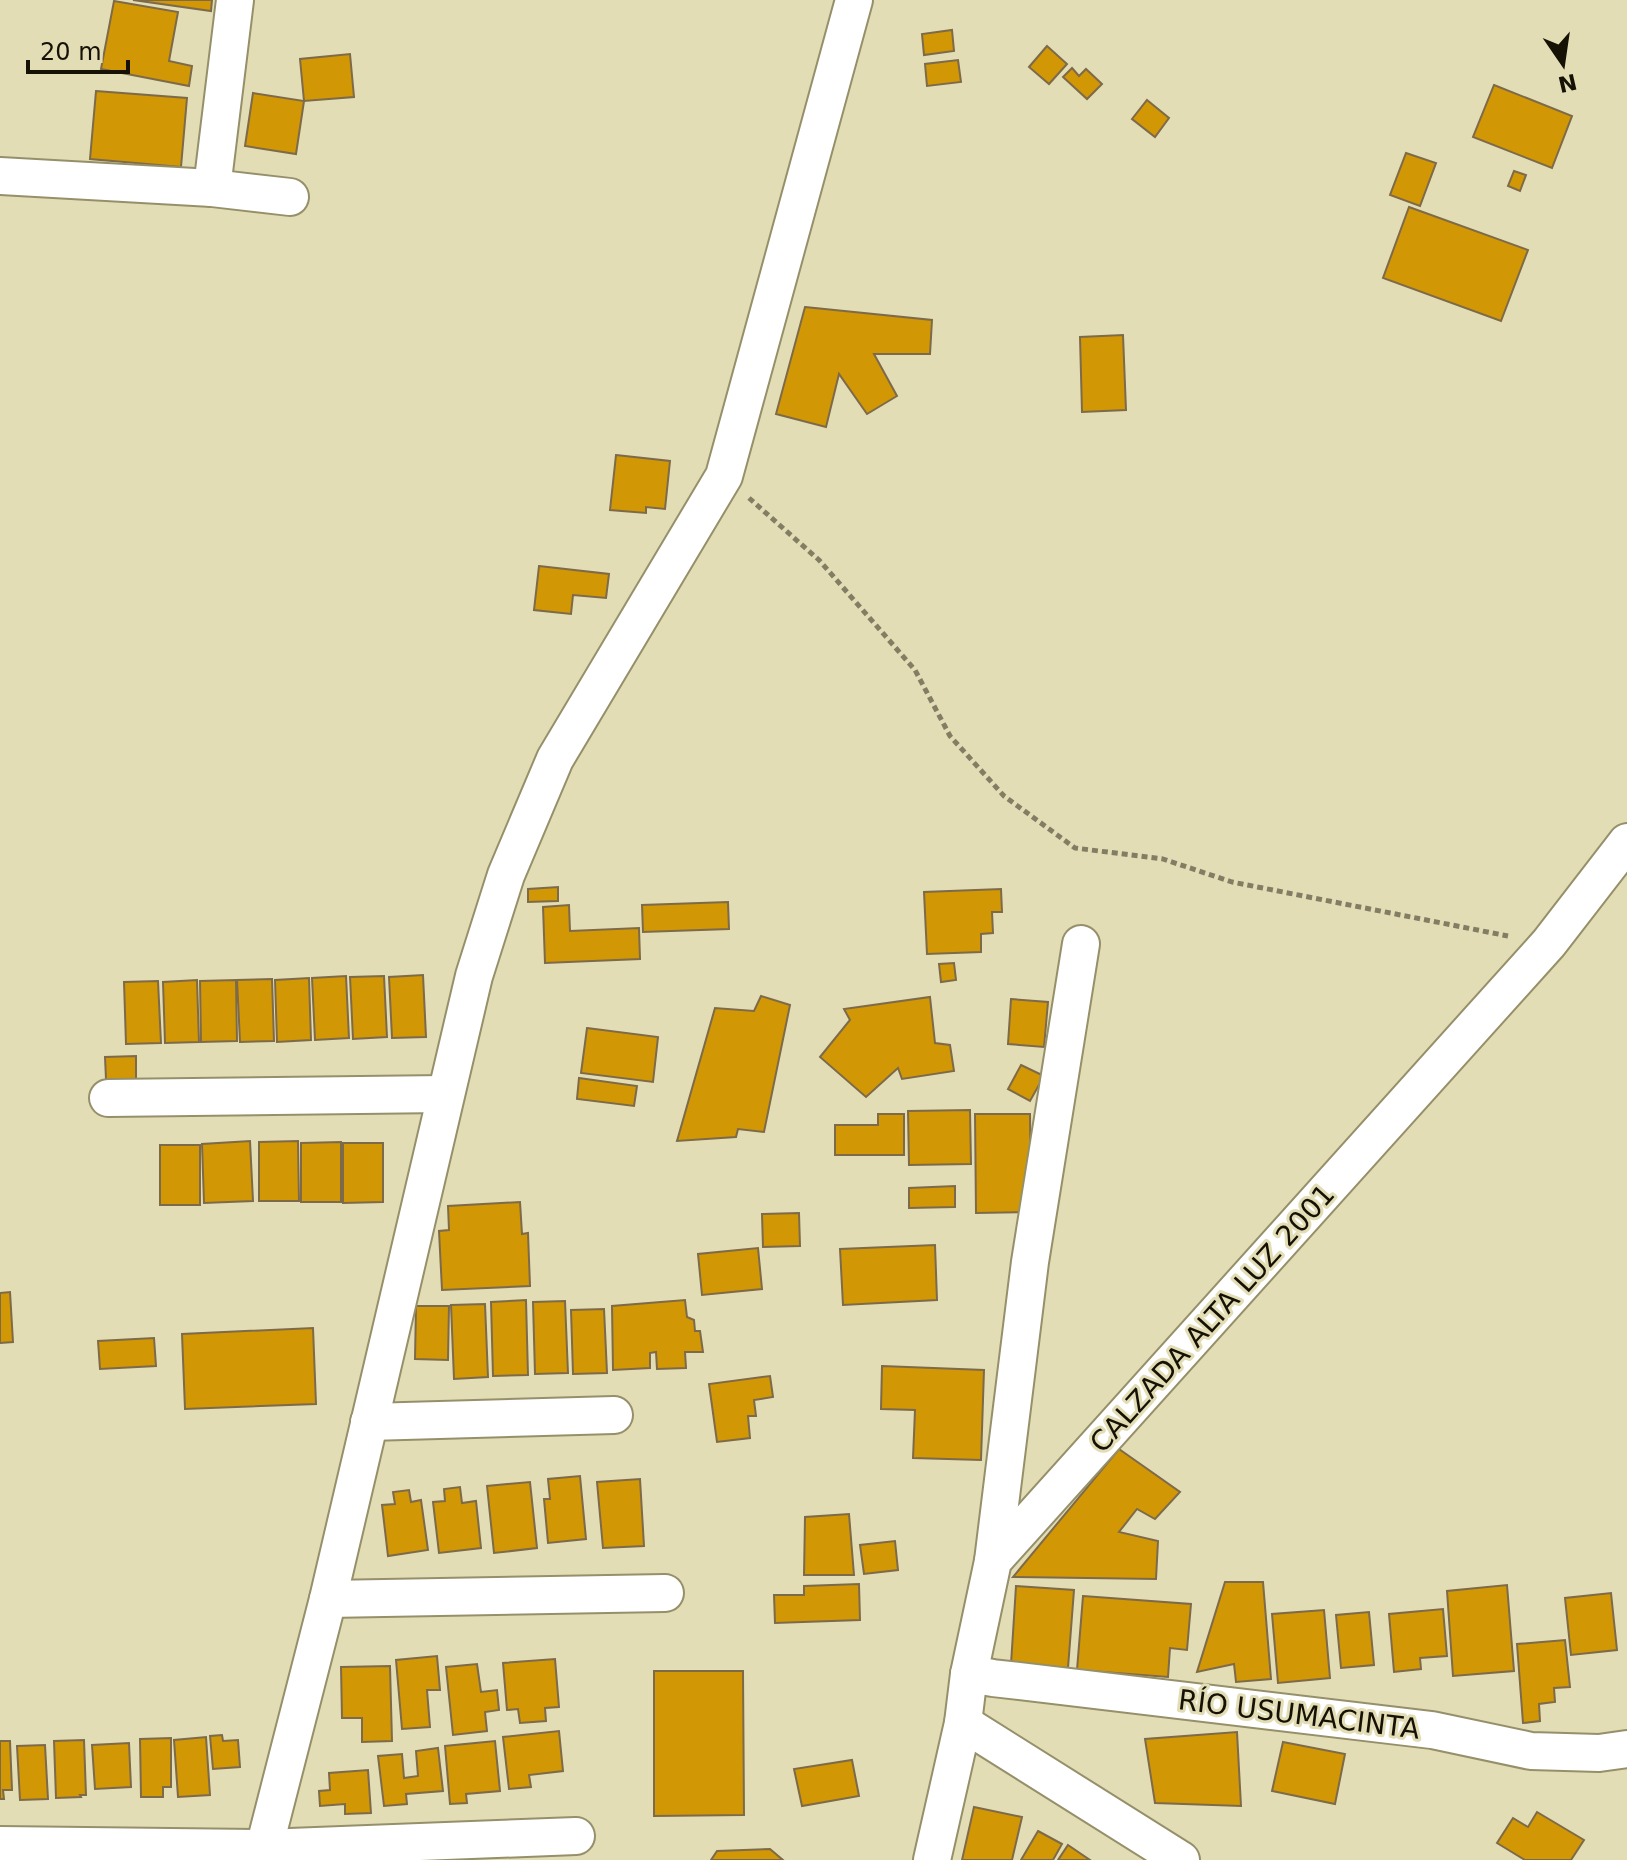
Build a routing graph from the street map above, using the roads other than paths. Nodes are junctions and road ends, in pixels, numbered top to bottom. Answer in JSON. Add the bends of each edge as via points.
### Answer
{"nodes":[{"id":1,"x":235,"y":0,"type":"edge"},
{"id":2,"x":854,"y":0,"type":"edge"},
{"id":3,"x":862,"y":0,"type":"edge"},
{"id":4,"x":0,"y":176,"type":"edge"},
{"id":5,"x":212,"y":188,"type":"junction"},
{"id":6,"x":290,"y":197,"type":"dead end"},
{"id":7,"x":1627,"y":842,"type":"edge"},
{"id":8,"x":1081,"y":944,"type":"dead end"},
{"id":9,"x":445,"y":1094,"type":"junction"},
{"id":10,"x":108,"y":1098,"type":"dead end"},
{"id":11,"x":614,"y":1415,"type":"dead end"},
{"id":12,"x":369,"y":1422,"type":"junction"},
{"id":13,"x":993,"y":1561,"type":"junction"},
{"id":14,"x":665,"y":1593,"type":"dead end"},
{"id":15,"x":328,"y":1599,"type":"junction"},
{"id":16,"x":969,"y":1674,"type":"junction"},
{"id":17,"x":963,"y":1723,"type":"junction"},
{"id":18,"x":1627,"y":1749,"type":"edge"},
{"id":19,"x":576,"y":1836,"type":"dead end"},
{"id":20,"x":0,"y":1845,"type":"edge"},
{"id":21,"x":263,"y":1854,"type":"edge"},
{"id":22,"x":932,"y":1860,"type":"edge"},
{"id":23,"x":1181,"y":1860,"type":"edge"}],
"edges":[{"from":1,"to":5,"type":"street"},
{"from":2,"to":3,"type":"street"},
{"from":2,"to":9,"type":"street","via":[[724,476],[555,759],[501,889]]},
{"from":4,"to":5,"type":"street"},
{"from":5,"to":6,"type":"street"},
{"from":7,"to":13,"type":"street","name":"CALZADA ALTA LUZ 2001","via":[[1549,943]]},
{"from":8,"to":13,"type":"street","via":[[1030,1262]]},
{"from":9,"to":10,"type":"street"},
{"from":9,"to":12,"type":"street"},
{"from":11,"to":12,"type":"street"},
{"from":12,"to":15,"type":"street"},
{"from":13,"to":16,"type":"street","name":"CALZADA ALTA LUZ 2001"},
{"from":14,"to":15,"type":"street"},
{"from":15,"to":21,"type":"street"},
{"from":16,"to":17,"type":"street","name":"CALZADA ALTA LUZ 2001"},
{"from":16,"to":18,"type":"street","name":"RÍO USUMACINTA","via":[[1432,1730],[1531,1751]]},
{"from":17,"to":22,"type":"street","name":"CALZADA ALTA LUZ 2001"},
{"from":17,"to":23,"type":"street"},
{"from":19,"to":21,"type":"street"},
{"from":20,"to":21,"type":"street"}]}
